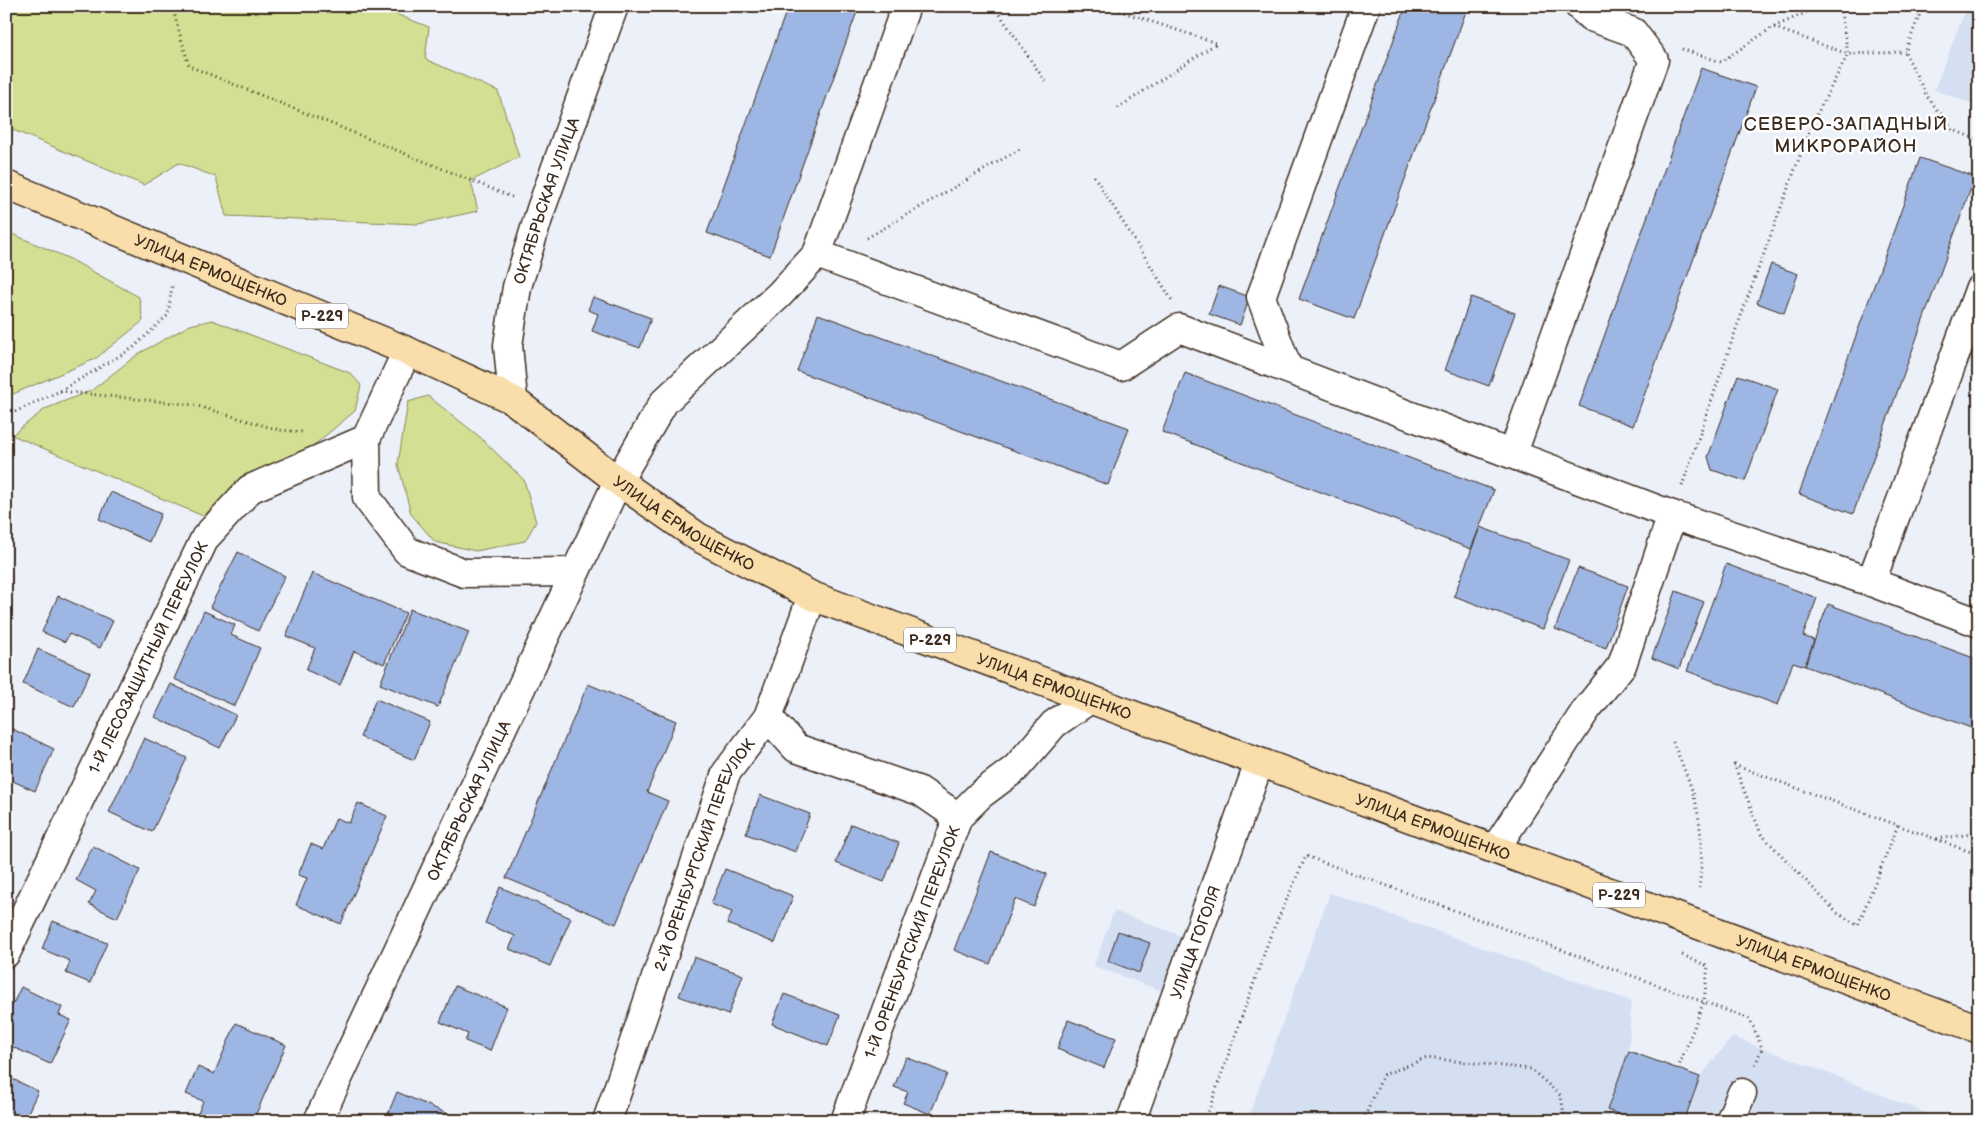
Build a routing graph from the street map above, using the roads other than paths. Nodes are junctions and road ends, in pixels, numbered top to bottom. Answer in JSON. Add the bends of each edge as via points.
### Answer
{"nodes":[{"id":1,"x":614,"y":6,"type":"edge"},
{"id":2,"x":906,"y":6,"type":"edge"},
{"id":3,"x":1366,"y":6,"type":"edge"},
{"id":4,"x":1579,"y":6,"type":"edge"},
{"id":5,"x":6,"y":185,"type":"edge"},
{"id":6,"x":816,"y":254,"type":"junction"},
{"id":7,"x":1979,"y":290,"type":"edge"},
{"id":8,"x":407,"y":351,"type":"junction"},
{"id":9,"x":1288,"y":369,"type":"junction"},
{"id":10,"x":513,"y":400,"type":"junction"},
{"id":11,"x":366,"y":438,"type":"junction"},
{"id":12,"x":1513,"y":454,"type":"junction"},
{"id":13,"x":618,"y":482,"type":"junction"},
{"id":14,"x":1672,"y":515,"type":"junction"},
{"id":15,"x":575,"y":572,"type":"junction"},
{"id":16,"x":1872,"y":582,"type":"junction"},
{"id":17,"x":812,"y":596,"type":"junction"},
{"id":18,"x":1979,"y":623,"type":"edge"},
{"id":19,"x":1090,"y":700,"type":"junction"},
{"id":20,"x":768,"y":718,"type":"junction"},
{"id":21,"x":1258,"y":763,"type":"junction"},
{"id":22,"x":958,"y":817,"type":"junction"},
{"id":23,"x":1496,"y":849,"type":"junction"},
{"id":24,"x":6,"y":953,"type":"edge"},
{"id":25,"x":1979,"y":1029,"type":"edge"},
{"id":26,"x":1742,"y":1093,"type":"road end"},
{"id":27,"x":318,"y":1121,"type":"edge"},
{"id":28,"x":607,"y":1121,"type":"edge"},
{"id":29,"x":845,"y":1121,"type":"edge"},
{"id":30,"x":1131,"y":1121,"type":"edge"},
{"id":31,"x":1730,"y":1121,"type":"edge"}],
"edges":[{"from":1,"to":10,"type":"street","name":"ОКТЯБРЬСКАЯ УЛИЦА","via":[[540,209],[517,287],[508,345]]},
{"from":2,"to":6,"type":"street"},
{"from":3,"to":9,"type":"street","via":[[1261,297]]},
{"from":4,"to":12,"type":"street","via":[[1592,17],[1633,32],[1654,60]]},
{"from":5,"to":8,"type":"highway","name":"УЛИЦА ЕРМОЩЕНКО","number":"Р-229"},
{"from":6,"to":9,"type":"street","via":[[1121,366],[1179,328]]},
{"from":6,"to":13,"type":"street","name":"ОКТЯБРЬСКАЯ УЛИЦА","via":[[780,294],[664,402]]},
{"from":7,"to":16,"type":"street"},
{"from":8,"to":10,"type":"highway","name":"УЛИЦА ЕРМОЩЕНКО","number":"Р-229"},
{"from":8,"to":11,"type":"street"},
{"from":9,"to":12,"type":"street"},
{"from":10,"to":13,"type":"highway","name":"УЛИЦА ЕРМОЩЕНКО","number":"Р-229"},
{"from":11,"to":15,"type":"street","via":[[367,498],[407,551],[464,573]]},
{"from":11,"to":24,"type":"street","name":"1-Й ЛЕСОЗАЩИТНЫЙ ПЕРЕУЛОК","via":[[250,489],[205,538]]},
{"from":12,"to":14,"type":"street"},
{"from":13,"to":15,"type":"street","name":"ОКТЯБРЬСКАЯ УЛИЦА"},
{"from":13,"to":17,"type":"highway","name":"УЛИЦА ЕРМОЩЕНКО","number":"Р-229","via":[[698,537]]},
{"from":14,"to":16,"type":"street"},
{"from":14,"to":23,"type":"street","via":[[1622,665],[1586,710]]},
{"from":15,"to":27,"type":"street","name":"ОКТЯБРЬСКАЯ УЛИЦА"},
{"from":16,"to":18,"type":"street"},
{"from":17,"to":19,"type":"highway","name":"УЛИЦА ЕРМОЩЕНКО","number":"Р-229"},
{"from":17,"to":20,"type":"street","name":"2-Й ОРЕНБУРГСКИЙ ПЕРЕУЛОК"},
{"from":19,"to":21,"type":"highway","name":"УЛИЦА ЕРМОЩЕНКО","number":"Р-229"},
{"from":19,"to":22,"type":"street","name":"1-Й ОРЕНБУРГСКИЙ ПЕРЕУЛОК","via":[[1054,724],[1016,768],[980,795]]},
{"from":20,"to":22,"type":"street","via":[[796,748],[920,790]]},
{"from":20,"to":28,"type":"street","name":"2-Й ОРЕНБУРГСКИЙ ПЕРЕУЛОК","via":[[726,773]]},
{"from":21,"to":23,"type":"highway","name":"УЛИЦА ЕРМОЩЕНКО","number":"Р-229"},
{"from":21,"to":30,"type":"street","name":"УЛИЦА ГОГОЛЯ"},
{"from":22,"to":29,"type":"street","name":"1-Й ОРЕНБУРГСКИЙ ПЕРЕУЛОК"},
{"from":23,"to":25,"type":"highway","name":"УЛИЦА ЕРМОЩЕНКО","number":"Р-229"},
{"from":26,"to":31,"type":"street"}]}
